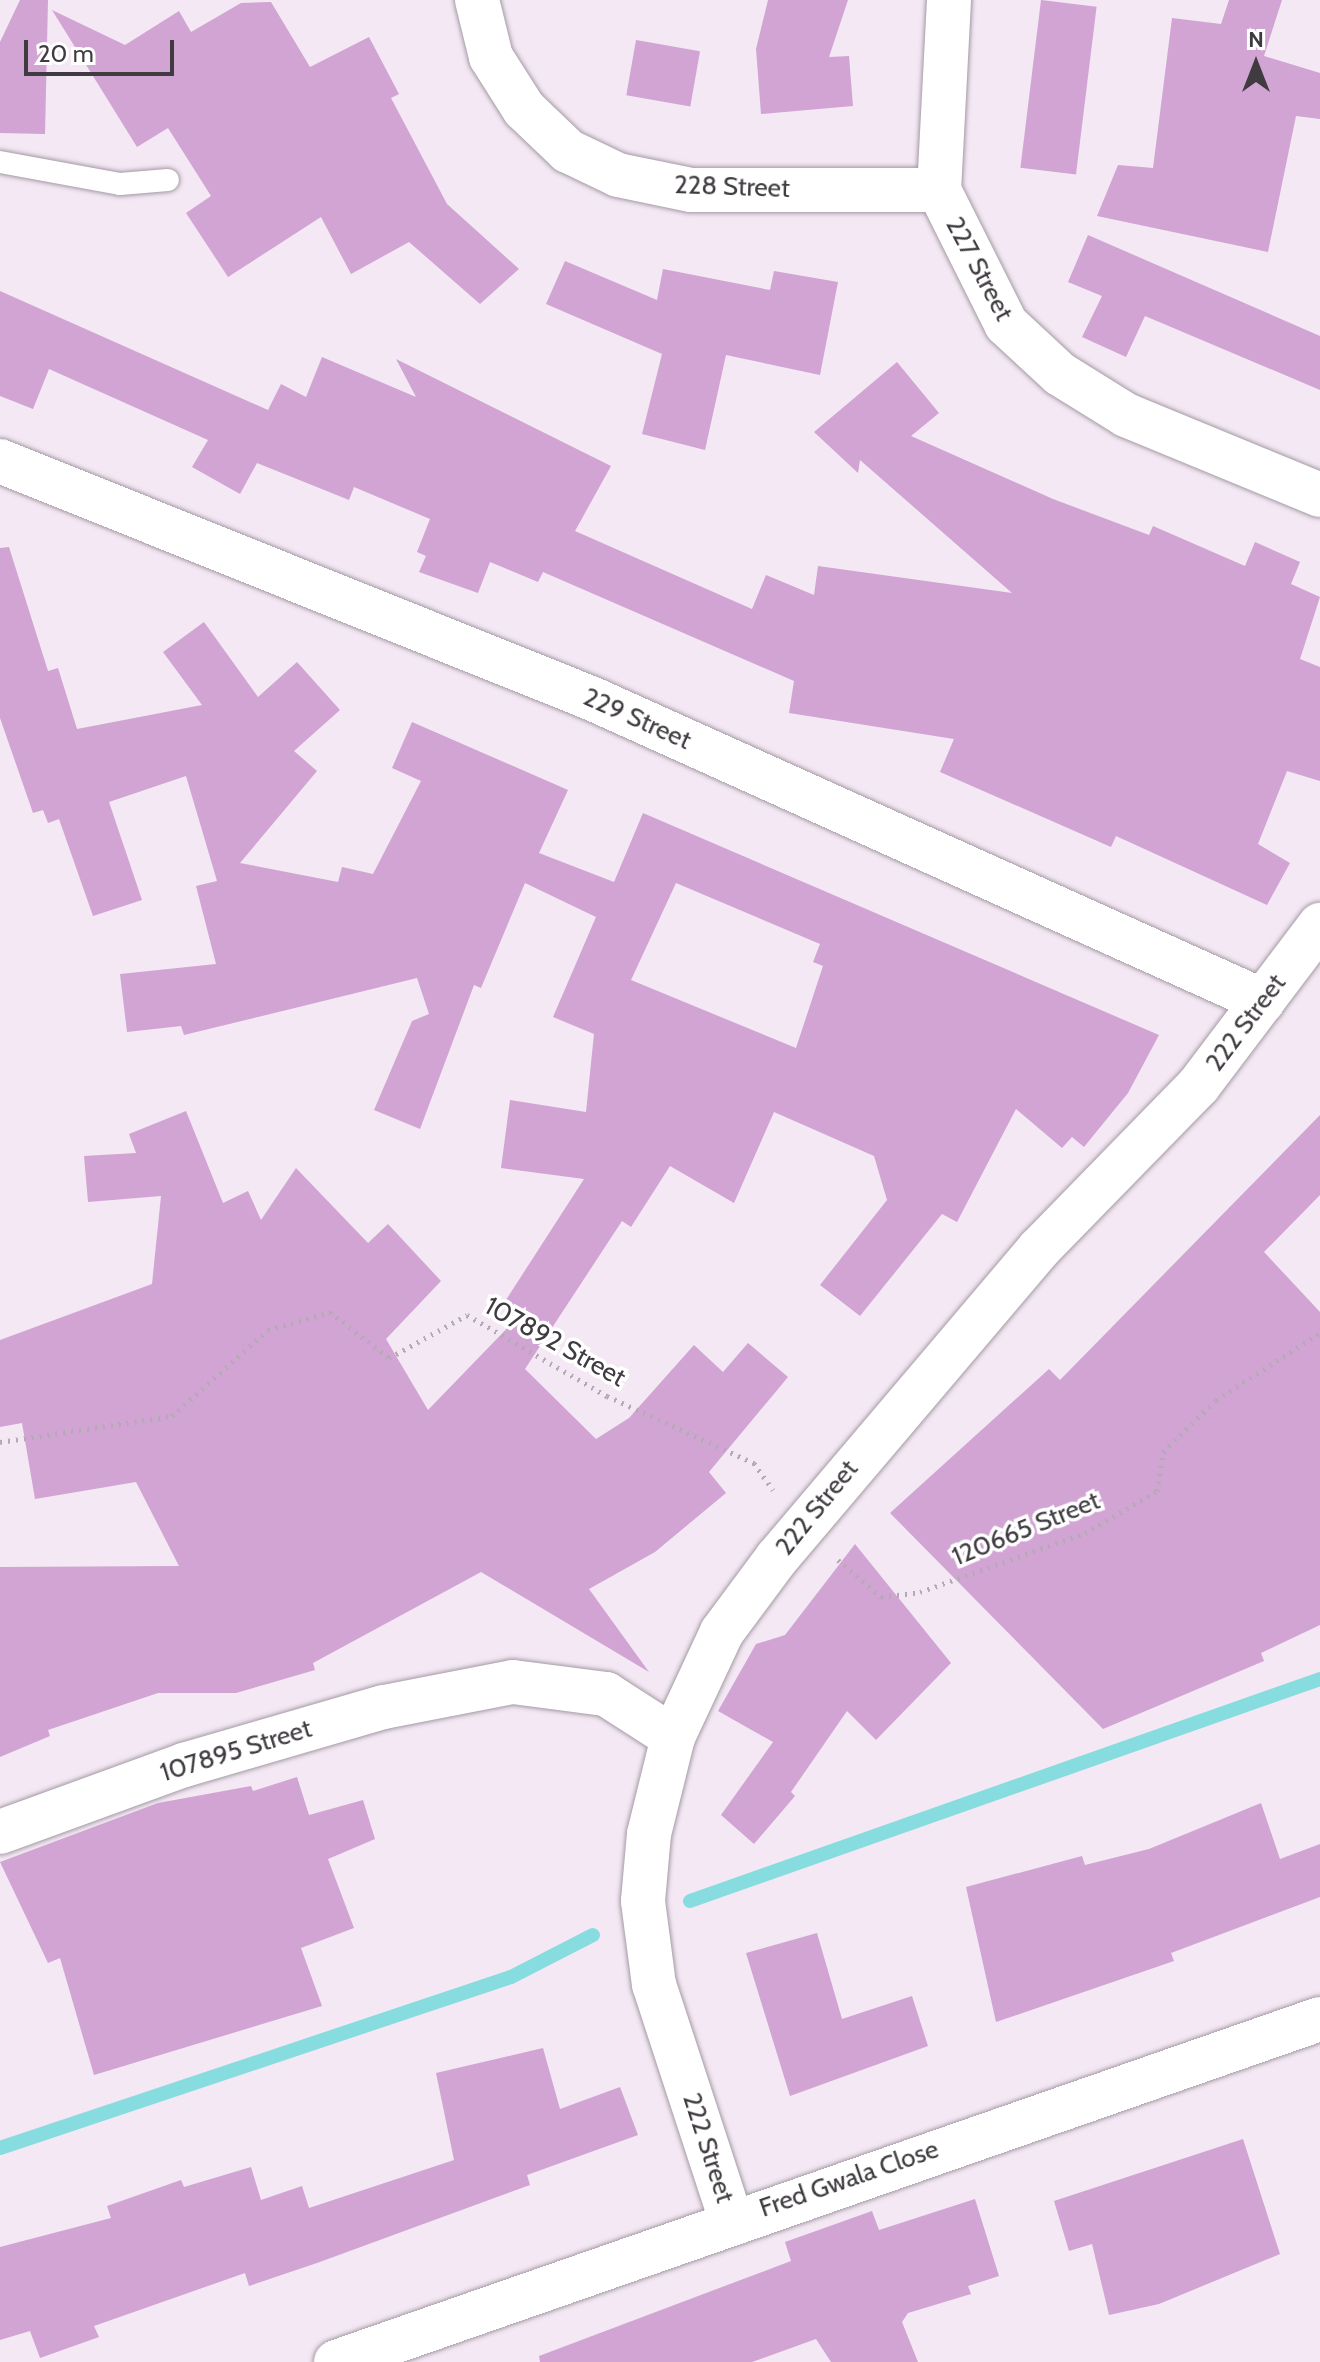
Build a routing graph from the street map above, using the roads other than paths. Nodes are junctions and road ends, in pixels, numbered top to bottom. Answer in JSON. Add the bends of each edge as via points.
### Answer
{"nodes":[{"id":1,"x":477,"y":0,"type":"edge"},
{"id":2,"x":949,"y":0,"type":"edge"},
{"id":3,"x":0,"y":162,"type":"edge"},
{"id":4,"x":168,"y":180,"type":"dead end"},
{"id":5,"x":939,"y":190,"type":"junction"},
{"id":6,"x":0,"y":461,"type":"edge"},
{"id":7,"x":1320,"y":495,"type":"edge"},
{"id":8,"x":1320,"y":925,"type":"edge"},
{"id":9,"x":1263,"y":1001,"type":"junction"},
{"id":10,"x":673,"y":1737,"type":"junction"},
{"id":11,"x":0,"y":1832,"type":"edge"},
{"id":12,"x":1318,"y":2027,"type":"edge"},
{"id":13,"x":731,"y":2220,"type":"junction"},
{"id":14,"x":336,"y":2362,"type":"edge"}],
"edges":[{"from":1,"to":5,"type":"street","name":"228 Street","via":[[491,57],[524,109],[568,151],[618,175],[691,190]]},
{"from":2,"to":5,"type":"street","name":"227 Street"},
{"from":3,"to":4,"type":"lane","via":[[120,184]]},
{"from":5,"to":7,"type":"street","name":"227 Street","via":[[1006,324],[1060,374],[1126,415]]},
{"from":6,"to":9,"type":"street","name":"229 Street","via":[[593,699]]},
{"from":8,"to":9,"type":"street","name":"222 Street"},
{"from":9,"to":10,"type":"street","name":"222 Street","via":[[1199,1085],[1039,1249],[788,1544],[722,1632]]},
{"from":10,"to":11,"type":"street","name":"107895 Street","via":[[606,1694],[556,1682],[476,1689],[184,1765]]},
{"from":10,"to":13,"type":"street","name":"222 Street","via":[[649,1834],[643,1901],[654,1985]]},
{"from":12,"to":13,"type":"street","name":"Fred Gwala Close"},
{"from":13,"to":14,"type":"street","name":"Fred Gwala Close"}]}
